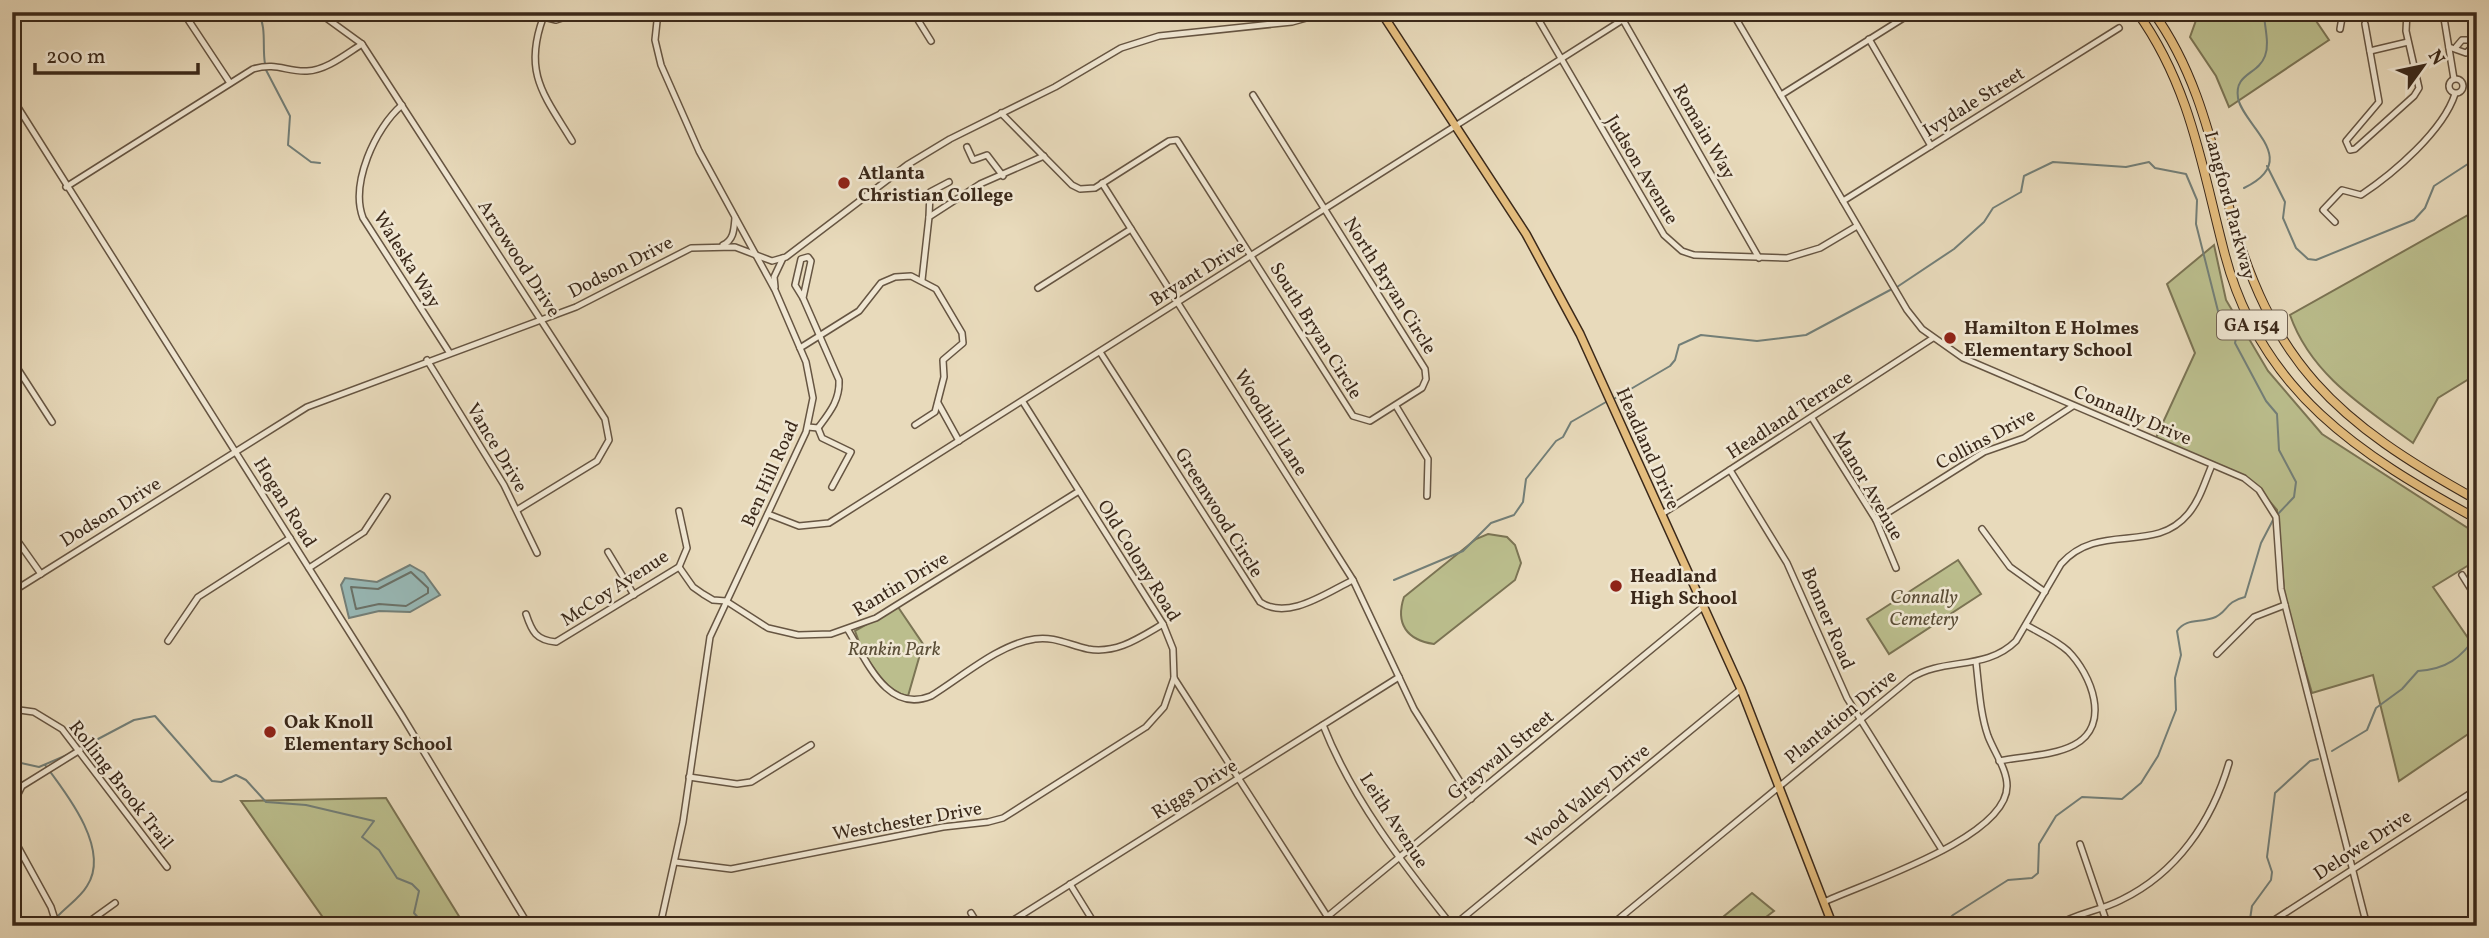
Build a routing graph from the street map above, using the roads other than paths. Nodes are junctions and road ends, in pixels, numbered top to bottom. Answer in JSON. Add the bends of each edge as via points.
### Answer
{"nodes":[{"id":1,"x":183,"y":12,"type":"edge"},
{"id":2,"x":318,"y":12,"type":"edge"},
{"id":3,"x":524,"y":12,"type":"edge"},
{"id":4,"x":582,"y":12,"type":"edge"},
{"id":5,"x":658,"y":12,"type":"edge"},
{"id":6,"x":913,"y":12,"type":"edge"},
{"id":7,"x":1328,"y":12,"type":"edge"},
{"id":8,"x":1381,"y":12,"type":"edge"},
{"id":9,"x":1534,"y":12,"type":"edge"},
{"id":10,"x":1732,"y":12,"type":"edge"},
{"id":11,"x":1913,"y":12,"type":"edge"},
{"id":12,"x":2137,"y":12,"type":"edge"},
{"id":13,"x":2153,"y":12,"type":"edge"},
{"id":14,"x":2343,"y":12,"type":"edge"},
{"id":15,"x":2407,"y":12,"type":"edge"},
{"id":16,"x":2443,"y":12,"type":"edge"},
{"id":17,"x":1633,"y":13,"type":"edge"},
{"id":18,"x":543,"y":18,"type":"junction"},
{"id":19,"x":1623,"y":20,"type":"junction"},
{"id":20,"x":2365,"y":24,"type":"dead end"},
{"id":21,"x":2119,"y":28,"type":"dead end"},
{"id":22,"x":2340,"y":29,"type":"dead end"},
{"id":23,"x":1869,"y":39,"type":"junction"},
{"id":24,"x":931,"y":41,"type":"dead end"},
{"id":25,"x":2408,"y":42,"type":"junction"},
{"id":26,"x":2475,"y":42,"type":"edge"},
{"id":27,"x":362,"y":44,"type":"junction"},
{"id":28,"x":2449,"y":47,"type":"junction"},
{"id":29,"x":2458,"y":47,"type":"junction"},
{"id":30,"x":2370,"y":51,"type":"junction"},
{"id":31,"x":1560,"y":62,"type":"junction"},
{"id":32,"x":2454,"y":79,"type":"junction"},
{"id":33,"x":230,"y":83,"type":"junction"},
{"id":34,"x":2455,"y":93,"type":"junction"},
{"id":35,"x":1781,"y":94,"type":"junction"},
{"id":36,"x":1254,"y":95,"type":"dead end"},
{"id":37,"x":12,"y":98,"type":"edge"},
{"id":38,"x":402,"y":106,"type":"junction"},
{"id":39,"x":1002,"y":113,"type":"junction"},
{"id":40,"x":1455,"y":126,"type":"junction"},
{"id":41,"x":572,"y":141,"type":"dead end"},
{"id":42,"x":1931,"y":146,"type":"junction"},
{"id":43,"x":967,"y":147,"type":"dead end"},
{"id":44,"x":1044,"y":156,"type":"junction"},
{"id":45,"x":1003,"y":176,"type":"junction"},
{"id":46,"x":949,"y":182,"type":"dead end"},
{"id":47,"x":1102,"y":183,"type":"junction"},
{"id":48,"x":66,"y":187,"type":"junction"},
{"id":49,"x":1843,"y":201,"type":"junction"},
{"id":50,"x":1325,"y":209,"type":"junction"},
{"id":51,"x":929,"y":217,"type":"junction"},
{"id":52,"x":735,"y":218,"type":"junction"},
{"id":53,"x":2335,"y":222,"type":"dead end"},
{"id":54,"x":1857,"y":226,"type":"junction"},
{"id":55,"x":1132,"y":229,"type":"junction"},
{"id":56,"x":722,"y":246,"type":"junction"},
{"id":57,"x":754,"y":253,"type":"junction"},
{"id":58,"x":1252,"y":256,"type":"junction"},
{"id":59,"x":783,"y":258,"type":"junction"},
{"id":60,"x":1759,"y":258,"type":"junction"},
{"id":61,"x":922,"y":280,"type":"junction"},
{"id":62,"x":1038,"y":288,"type":"dead end"},
{"id":63,"x":775,"y":290,"type":"junction"},
{"id":64,"x":803,"y":298,"type":"junction"},
{"id":65,"x":1178,"y":303,"type":"junction"},
{"id":66,"x":541,"y":320,"type":"junction"},
{"id":67,"x":819,"y":337,"type":"junction"},
{"id":68,"x":1933,"y":338,"type":"junction"},
{"id":69,"x":800,"y":348,"type":"junction"},
{"id":70,"x":449,"y":352,"type":"junction"},
{"id":71,"x":1100,"y":352,"type":"junction"},
{"id":72,"x":12,"y":360,"type":"edge"},
{"id":73,"x":427,"y":360,"type":"junction"},
{"id":74,"x":1023,"y":401,"type":"junction"},
{"id":75,"x":938,"y":403,"type":"junction"},
{"id":76,"x":1396,"y":406,"type":"junction"},
{"id":77,"x":2073,"y":406,"type":"junction"},
{"id":78,"x":1812,"y":418,"type":"junction"},
{"id":79,"x":52,"y":422,"type":"dead end"},
{"id":80,"x":915,"y":425,"type":"dead end"},
{"id":81,"x":808,"y":427,"type":"junction"},
{"id":82,"x":818,"y":428,"type":"junction"},
{"id":83,"x":959,"y":441,"type":"junction"},
{"id":84,"x":234,"y":451,"type":"junction"},
{"id":85,"x":2212,"y":465,"type":"junction"},
{"id":86,"x":1730,"y":470,"type":"junction"},
{"id":87,"x":832,"y":487,"type":"dead end"},
{"id":88,"x":1079,"y":491,"type":"junction"},
{"id":89,"x":1427,"y":496,"type":"dead end"},
{"id":90,"x":387,"y":497,"type":"dead end"},
{"id":91,"x":2477,"y":500,"type":"edge"},
{"id":92,"x":517,"y":510,"type":"junction"},
{"id":93,"x":680,"y":511,"type":"dead end"},
{"id":94,"x":768,"y":514,"type":"junction"},
{"id":95,"x":1662,"y":514,"type":"junction"},
{"id":96,"x":2477,"y":519,"type":"edge"},
{"id":97,"x":1876,"y":520,"type":"junction"},
{"id":98,"x":1982,"y":529,"type":"dead end"},
{"id":99,"x":12,"y":533,"type":"edge"},
{"id":100,"x":290,"y":538,"type":"junction"},
{"id":101,"x":608,"y":552,"type":"dead end"},
{"id":102,"x":537,"y":553,"type":"dead end"},
{"id":103,"x":309,"y":568,"type":"junction"},
{"id":104,"x":679,"y":568,"type":"junction"},
{"id":105,"x":1896,"y":568,"type":"dead end"},
{"id":106,"x":41,"y":574,"type":"junction"},
{"id":107,"x":2462,"y":575,"type":"dead end"},
{"id":108,"x":1353,"y":580,"type":"junction"},
{"id":109,"x":12,"y":592,"type":"edge"},
{"id":110,"x":2045,"y":592,"type":"junction"},
{"id":111,"x":634,"y":595,"type":"junction"},
{"id":112,"x":2477,"y":599,"type":"edge"},
{"id":113,"x":726,"y":601,"type":"junction"},
{"id":114,"x":1704,"y":606,"type":"junction"},
{"id":115,"x":2285,"y":606,"type":"junction"},
{"id":116,"x":526,"y":614,"type":"dead end"},
{"id":117,"x":1163,"y":624,"type":"junction"},
{"id":118,"x":2026,"y":625,"type":"junction"},
{"id":119,"x":848,"y":630,"type":"junction"},
{"id":120,"x":167,"y":640,"type":"dead end"},
{"id":121,"x":2217,"y":654,"type":"dead end"},
{"id":122,"x":1976,"y":663,"type":"junction"},
{"id":123,"x":1399,"y":677,"type":"junction"},
{"id":124,"x":1174,"y":678,"type":"junction"},
{"id":125,"x":1741,"y":689,"type":"junction"},
{"id":126,"x":12,"y":709,"type":"edge"},
{"id":127,"x":1860,"y":720,"type":"junction"},
{"id":128,"x":1323,"y":725,"type":"junction"},
{"id":129,"x":811,"y":745,"type":"dead end"},
{"id":130,"x":80,"y":750,"type":"junction"},
{"id":131,"x":1999,"y":761,"type":"junction"},
{"id":132,"x":2229,"y":763,"type":"dead end"},
{"id":133,"x":690,"y":777,"type":"junction"},
{"id":134,"x":1240,"y":778,"type":"junction"},
{"id":135,"x":1780,"y":786,"type":"junction"},
{"id":136,"x":2477,"y":789,"type":"edge"},
{"id":137,"x":1471,"y":799,"type":"junction"},
{"id":138,"x":12,"y":806,"type":"edge"},
{"id":139,"x":12,"y":836,"type":"edge"},
{"id":140,"x":2080,"y":844,"type":"dead end"},
{"id":141,"x":1942,"y":850,"type":"junction"},
{"id":142,"x":1398,"y":858,"type":"junction"},
{"id":143,"x":675,"y":862,"type":"junction"},
{"id":144,"x":167,"y":867,"type":"dead end"},
{"id":145,"x":2353,"y":868,"type":"junction"},
{"id":146,"x":1070,"y":884,"type":"junction"},
{"id":147,"x":1824,"y":902,"type":"junction"},
{"id":148,"x":115,"y":903,"type":"dead end"},
{"id":149,"x":2100,"y":909,"type":"junction"},
{"id":150,"x":971,"y":913,"type":"dead end"},
{"id":151,"x":1327,"y":916,"type":"junction"},
{"id":152,"x":57,"y":926,"type":"edge"},
{"id":153,"x":83,"y":926,"type":"edge"},
{"id":154,"x":528,"y":926,"type":"edge"},
{"id":155,"x":660,"y":926,"type":"edge"},
{"id":156,"x":979,"y":926,"type":"edge"},
{"id":157,"x":1004,"y":926,"type":"edge"},
{"id":158,"x":1096,"y":926,"type":"edge"},
{"id":159,"x":1316,"y":926,"type":"edge"},
{"id":160,"x":1453,"y":926,"type":"edge"},
{"id":161,"x":1610,"y":926,"type":"edge"},
{"id":162,"x":1833,"y":926,"type":"edge"},
{"id":163,"x":2056,"y":926,"type":"edge"},
{"id":164,"x":2108,"y":926,"type":"edge"},
{"id":165,"x":2265,"y":926,"type":"edge"},
{"id":166,"x":2367,"y":926,"type":"edge"}],
"edges":[{"from":1,"to":33,"type":"street"},
{"from":2,"to":27,"type":"street","name":"Arrowood Drive"},
{"from":3,"to":18,"type":"street"},
{"from":4,"to":18,"type":"street","via":[[556,20]]},
{"from":5,"to":52,"type":"street","name":"Ben Hill Road","via":[[655,40],[661,65]]},
{"from":6,"to":24,"type":"street"},
{"from":7,"to":39,"type":"street","via":[[1292,22],[1138,40]]},
{"from":8,"to":40,"type":"main road","name":"Headland Drive"},
{"from":9,"to":31,"type":"street","name":"Judson Avenue"},
{"from":10,"to":35,"type":"street","name":"Connally Drive"},
{"from":11,"to":23,"type":"street"},
{"from":12,"to":96,"type":"highway","name":"Langford Parkway","number":"GA 154","via":[[2184,99],[2226,258],[2241,301],[2267,350],[2302,398],[2334,429],[2380,463]]},
{"from":13,"to":91,"type":"highway","name":"Langford Parkway","number":"GA 154","via":[[2192,80],[2244,257],[2272,324],[2293,357],[2348,418],[2376,440]]},
{"from":14,"to":22,"type":"street"},
{"from":15,"to":25,"type":"street"},
{"from":16,"to":28,"type":"street"},
{"from":17,"to":19,"type":"street","name":"Bryant Drive"},
{"from":18,"to":41,"type":"street","via":[[534,46],[535,73]]},
{"from":19,"to":31,"type":"street","name":"Bryant Drive"},
{"from":19,"to":60,"type":"street","name":"Romain Way"},
{"from":20,"to":30,"type":"street"},
{"from":21,"to":42,"type":"street","name":"Ivydale Street"},
{"from":23,"to":35,"type":"street"},
{"from":23,"to":42,"type":"street"},
{"from":25,"to":30,"type":"street"},
{"from":25,"to":30,"type":"street","via":[[2419,88],[2350,150],[2346,141],[2379,102]]},
{"from":26,"to":29,"type":"street"},
{"from":26,"to":29,"type":"street","via":[[2466,53]]},
{"from":27,"to":33,"type":"street","via":[[317,69],[265,65]]},
{"from":27,"to":38,"type":"street","name":"Arrowood Drive"},
{"from":28,"to":29,"type":"street"},
{"from":28,"to":32,"type":"street"},
{"from":31,"to":40,"type":"street","name":"Bryant Drive"},
{"from":31,"to":60,"type":"street","name":"Judson Avenue","via":[[1671,243],[1694,255]]},
{"from":32,"to":34,"type":"street","via":[[2449,88]]},
{"from":32,"to":34,"type":"street","via":[[2463,85]]},
{"from":33,"to":48,"type":"street"},
{"from":34,"to":53,"type":"street","via":[[2445,117],[2384,180],[2361,195],[2342,190],[2332,197],[2323,210]]},
{"from":35,"to":49,"type":"street","name":"Connally Drive"},
{"from":36,"to":50,"type":"street","name":"North Bryan Circle"},
{"from":37,"to":48,"type":"street","name":"Hogan Road"},
{"from":38,"to":66,"type":"street","name":"Arrowood Drive"},
{"from":38,"to":70,"type":"street","name":"Waleska Way","via":[[379,131],[358,187],[358,205]]},
{"from":39,"to":44,"type":"street"},
{"from":39,"to":59,"type":"street","via":[[907,166]]},
{"from":40,"to":50,"type":"street","name":"Bryant Drive"},
{"from":40,"to":95,"type":"main road","name":"Headland Drive","via":[[1558,289]]},
{"from":42,"to":49,"type":"street","name":"Ivydale Street"},
{"from":43,"to":45,"type":"street","via":[[973,160],[987,155]]},
{"from":44,"to":45,"type":"street"},
{"from":44,"to":47,"type":"street","via":[[1080,189]]},
{"from":45,"to":51,"type":"street","via":[[981,184]]},
{"from":46,"to":51,"type":"street","via":[[930,192]]},
{"from":47,"to":55,"type":"street","name":"Woodhill Lane"},
{"from":47,"to":58,"type":"street","name":"South Bryan Circle","via":[[1177,140]]},
{"from":48,"to":84,"type":"street","name":"Hogan Road"},
{"from":49,"to":54,"type":"street","name":"Connally Drive"},
{"from":50,"to":58,"type":"street","name":"Bryant Drive"},
{"from":50,"to":76,"type":"street","name":"North Bryan Circle","via":[[1425,369],[1422,388]]},
{"from":51,"to":61,"type":"street"},
{"from":52,"to":56,"type":"street","via":[[729,242]]},
{"from":52,"to":57,"type":"street","name":"Ben Hill Road"},
{"from":54,"to":60,"type":"street","name":"Judson Avenue","via":[[1806,255]]},
{"from":54,"to":68,"type":"street","name":"Connally Drive","via":[[1908,310]]},
{"from":55,"to":62,"type":"street"},
{"from":55,"to":65,"type":"street","name":"Woodhill Lane"},
{"from":56,"to":57,"type":"street","name":"Dodson Drive"},
{"from":56,"to":66,"type":"street","name":"Dodson Drive","via":[[680,253],[603,295]]},
{"from":57,"to":59,"type":"street","name":"Dodson Drive","via":[[772,261]]},
{"from":57,"to":63,"type":"street","name":"Ben Hill Road"},
{"from":58,"to":65,"type":"street","name":"Bryant Drive"},
{"from":58,"to":76,"type":"street","name":"South Bryan Circle","via":[[1353,416],[1370,421]]},
{"from":59,"to":63,"type":"street","via":[[774,277]]},
{"from":61,"to":67,"type":"street","via":[[895,278],[881,283],[859,311]]},
{"from":61,"to":75,"type":"street","via":[[936,289],[962,333],[962,343],[943,360]]},
{"from":63,"to":69,"type":"street","name":"Ben Hill Road"},
{"from":64,"to":64,"type":"street","via":[[811,261],[808,257],[801,259],[795,285]]},
{"from":64,"to":67,"type":"street"},
{"from":65,"to":71,"type":"street","name":"Bryant Drive"},
{"from":65,"to":108,"type":"street","name":"Woodhill Lane"},
{"from":66,"to":70,"type":"street","name":"Dodson Drive"},
{"from":66,"to":92,"type":"street","name":"Arrowood Drive","via":[[605,419],[609,440],[597,461]]},
{"from":67,"to":69,"type":"street"},
{"from":67,"to":82,"type":"street","via":[[840,390],[836,404]]},
{"from":68,"to":77,"type":"street","name":"Connally Drive","via":[[1964,358]]},
{"from":68,"to":78,"type":"street","name":"Headland Terrace"},
{"from":69,"to":81,"type":"street","name":"Ben Hill Road","via":[[813,398]]},
{"from":70,"to":73,"type":"street","name":"Dodson Drive"},
{"from":71,"to":74,"type":"street","name":"Bryant Drive"},
{"from":71,"to":108,"type":"street","name":"Greenwood Circle","via":[[1259,602],[1288,610]]},
{"from":72,"to":79,"type":"street"},
{"from":73,"to":84,"type":"street","name":"Dodson Drive","via":[[307,407]]},
{"from":73,"to":92,"type":"street","name":"Vance Drive"},
{"from":74,"to":83,"type":"street","name":"Bryant Drive"},
{"from":74,"to":88,"type":"street","name":"Old Colony Road"},
{"from":75,"to":80,"type":"street","via":[[935,412]]},
{"from":75,"to":83,"type":"street"},
{"from":76,"to":89,"type":"street","via":[[1428,459]]},
{"from":77,"to":85,"type":"street","name":"Connally Drive"},
{"from":77,"to":97,"type":"street","name":"Collins Drive","via":[[2024,438],[1984,452]]},
{"from":78,"to":86,"type":"street","name":"Headland Terrace"},
{"from":78,"to":97,"type":"street","name":"Manor Avenue"},
{"from":81,"to":82,"type":"street"},
{"from":81,"to":94,"type":"street","name":"Ben Hill Road"},
{"from":82,"to":87,"type":"street","via":[[822,438],[851,452]]},
{"from":83,"to":94,"type":"street","name":"Bryant Drive","via":[[829,523],[799,526]]},
{"from":84,"to":100,"type":"street","name":"Hogan Road"},
{"from":84,"to":106,"type":"street","name":"Dodson Drive"},
{"from":85,"to":110,"type":"street","name":"Plantation Drive","via":[[2195,505],[2178,524],[2154,535],[2081,546],[2061,564]]},
{"from":85,"to":115,"type":"street","name":"Connally Drive","via":[[2252,483],[2273,509]]},
{"from":86,"to":95,"type":"street","name":"Headland Terrace"},
{"from":86,"to":127,"type":"street","name":"Bonner Road","via":[[1787,563],[1836,677]]},
{"from":88,"to":117,"type":"street","name":"Old Colony Road"},
{"from":88,"to":119,"type":"street","name":"Rantin Drive","via":[[876,618]]},
{"from":90,"to":103,"type":"street","via":[[364,532]]},
{"from":92,"to":102,"type":"street","name":"Vance Drive"},
{"from":93,"to":104,"type":"street","name":"McCoy Avenue","via":[[687,548]]},
{"from":94,"to":113,"type":"street","name":"Ben Hill Road"},
{"from":95,"to":114,"type":"main road","name":"Headland Drive"},
{"from":97,"to":105,"type":"street","name":"Manor Avenue"},
{"from":98,"to":110,"type":"street","via":[[2010,567]]},
{"from":99,"to":106,"type":"street"},
{"from":100,"to":103,"type":"street","name":"Hogan Road"},
{"from":100,"to":120,"type":"street","via":[[198,597]]},
{"from":101,"to":111,"type":"street"},
{"from":103,"to":154,"type":"street","name":"Hogan Road"},
{"from":104,"to":111,"type":"street","name":"McCoy Avenue"},
{"from":104,"to":113,"type":"street","name":"Rantin Drive","via":[[693,587],[713,600]]},
{"from":106,"to":109,"type":"street","name":"Dodson Drive"},
{"from":107,"to":112,"type":"street"},
{"from":108,"to":123,"type":"street","name":"Woodhill Lane"},
{"from":110,"to":118,"type":"street","name":"Plantation Drive"},
{"from":111,"to":116,"type":"street","name":"McCoy Avenue","via":[[556,642],[534,634]]},
{"from":113,"to":119,"type":"street","name":"Rantin Drive","via":[[779,632],[816,635]]},
{"from":113,"to":133,"type":"street","name":"Ben Hill Road","via":[[710,637]]},
{"from":114,"to":125,"type":"main road","name":"Headland Drive"},
{"from":114,"to":137,"type":"street","name":"Graywall Street"},
{"from":115,"to":121,"type":"street","via":[[2254,617]]},
{"from":115,"to":145,"type":"street","name":"Connally Drive"},
{"from":117,"to":119,"type":"street","via":[[1131,643],[1110,649],[1051,638],[1023,641],[931,696],[914,701],[885,689]]},
{"from":117,"to":124,"type":"street","name":"Old Colony Road","via":[[1173,649]]},
{"from":118,"to":122,"type":"street","name":"Plantation Drive","via":[[2006,652]]},
{"from":118,"to":131,"type":"street","via":[[2058,643],[2076,660],[2094,695],[2095,716],[2087,734],[2072,746]]},
{"from":122,"to":127,"type":"street","name":"Plantation Drive","via":[[1920,672]]},
{"from":122,"to":131,"type":"street","via":[[1983,720]]},
{"from":123,"to":128,"type":"street","name":"Riggs Drive"},
{"from":123,"to":137,"type":"street","name":"Woodhill Lane"},
{"from":124,"to":134,"type":"street","name":"Old Colony Road"},
{"from":124,"to":143,"type":"street","name":"Westchester Drive","via":[[1164,707],[1146,727],[1003,818],[731,869]]},
{"from":125,"to":135,"type":"main road","name":"Headland Drive"},
{"from":125,"to":160,"type":"street","name":"Wood Valley Drive"},
{"from":126,"to":130,"type":"street","name":"Rolling Brook Trail","via":[[34,712],[54,722]]},
{"from":127,"to":135,"type":"street","name":"Plantation Drive"},
{"from":127,"to":141,"type":"street","name":"Bonner Road"},
{"from":128,"to":134,"type":"street","name":"Riggs Drive"},
{"from":128,"to":142,"type":"street","name":"Leith Avenue","via":[[1339,762]]},
{"from":129,"to":133,"type":"street","via":[[751,782]]},
{"from":130,"to":138,"type":"street","via":[[22,786]]},
{"from":130,"to":144,"type":"street","name":"Rolling Brook Trail"},
{"from":131,"to":141,"type":"street","via":[[2007,786],[1995,815]]},
{"from":132,"to":149,"type":"street","via":[[2210,813],[2177,859],[2140,890]]},
{"from":133,"to":143,"type":"street","name":"Ben Hill Road"},
{"from":134,"to":146,"type":"street","name":"Riggs Drive"},
{"from":134,"to":151,"type":"street","name":"Old Colony Road"},
{"from":135,"to":147,"type":"main road","name":"Headland Drive"},
{"from":135,"to":161,"type":"street","name":"Plantation Drive"},
{"from":136,"to":145,"type":"street","name":"Delowe Drive"},
{"from":137,"to":142,"type":"street","name":"Graywall Street"},
{"from":139,"to":152,"type":"street"},
{"from":140,"to":149,"type":"street"},
{"from":141,"to":147,"type":"street"},
{"from":142,"to":151,"type":"street","name":"Graywall Street"},
{"from":142,"to":160,"type":"street","name":"Leith Avenue"},
{"from":143,"to":155,"type":"street","name":"Ben Hill Road"},
{"from":145,"to":165,"type":"street","name":"Delowe Drive"},
{"from":145,"to":166,"type":"street","name":"Connally Drive"},
{"from":146,"to":157,"type":"street","name":"Riggs Drive"},
{"from":146,"to":158,"type":"street"},
{"from":147,"to":162,"type":"main road","name":"Headland Drive"},
{"from":148,"to":153,"type":"street"},
{"from":149,"to":163,"type":"street"},
{"from":149,"to":164,"type":"street"},
{"from":150,"to":156,"type":"street"},
{"from":151,"to":159,"type":"street","name":"Graywall Street"}]}
